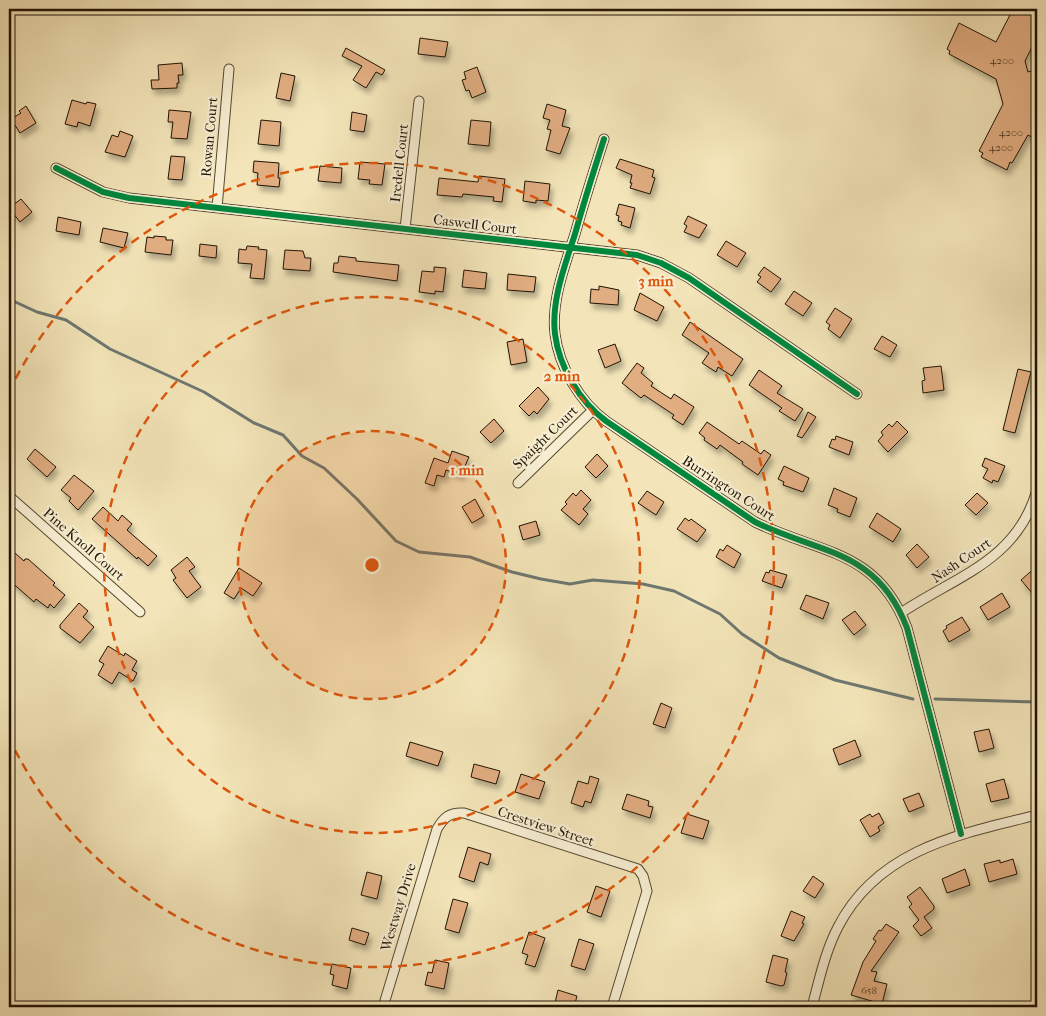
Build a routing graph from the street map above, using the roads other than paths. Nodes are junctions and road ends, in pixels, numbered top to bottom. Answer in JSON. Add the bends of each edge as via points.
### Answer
{"nodes":[{"id":1,"x":229,"y":68,"type":"dead end"},
{"id":2,"x":419,"y":101,"type":"dead end"},
{"id":3,"x":604,"y":139,"type":"dead end"},
{"id":4,"x":56,"y":168,"type":"dead end"},
{"id":5,"x":217,"y":208,"type":"junction"},
{"id":6,"x":405,"y":228,"type":"junction"},
{"id":7,"x":570,"y":248,"type":"junction"},
{"id":8,"x":857,"y":394,"type":"dead end"},
{"id":9,"x":592,"y":411,"type":"junction"},
{"id":10,"x":518,"y":483,"type":"dead end"},
{"id":11,"x":1037,"y":490,"type":"edge"},
{"id":12,"x":9,"y":496,"type":"edge"},
{"id":13,"x":140,"y":612,"type":"dead end"},
{"id":14,"x":902,"y":613,"type":"junction"},
{"id":15,"x":1037,"y":815,"type":"edge"},
{"id":16,"x":446,"y":817,"type":"joint"},
{"id":17,"x":961,"y":834,"type":"junction"},
{"id":18,"x":383,"y":1007,"type":"edge"},
{"id":19,"x":612,"y":1007,"type":"edge"},
{"id":20,"x":812,"y":1007,"type":"edge"}],
"edges":[{"from":1,"to":5,"type":"street","name":"Rowan Court"},
{"from":2,"to":6,"type":"street","name":"Iredell Court"},
{"from":3,"to":7,"type":"street","name":"Burrington Court"},
{"from":4,"to":5,"type":"street","name":"Caswell Court","via":[[116,196]]},
{"from":5,"to":6,"type":"street","name":"Caswell Court"},
{"from":6,"to":7,"type":"street","name":"Caswell Court"},
{"from":7,"to":8,"type":"street","name":"Caswell Court","via":[[637,254],[661,263],[688,278]]},
{"from":7,"to":9,"type":"street","name":"Burrington Court","via":[[559,288],[555,334],[563,364]]},
{"from":9,"to":10,"type":"street","name":"Spaight Court"},
{"from":9,"to":14,"type":"street","name":"Burrington Court","via":[[755,522],[858,564],[881,584]]},
{"from":11,"to":14,"type":"street","name":"Nash Court","via":[[1027,517],[1006,546]]},
{"from":12,"to":13,"type":"street","name":"Pine Knoll Court"},
{"from":14,"to":17,"type":"street","name":"Burrington Court"},
{"from":15,"to":17,"type":"street"},
{"from":16,"to":18,"type":"street","name":"Westway Drive","via":[[430,848]]},
{"from":16,"to":19,"type":"street","name":"Crestview Street","via":[[464,813],[638,870],[647,891]]},
{"from":17,"to":20,"type":"street","via":[[925,847],[895,864],[856,899],[837,928]]}]}
